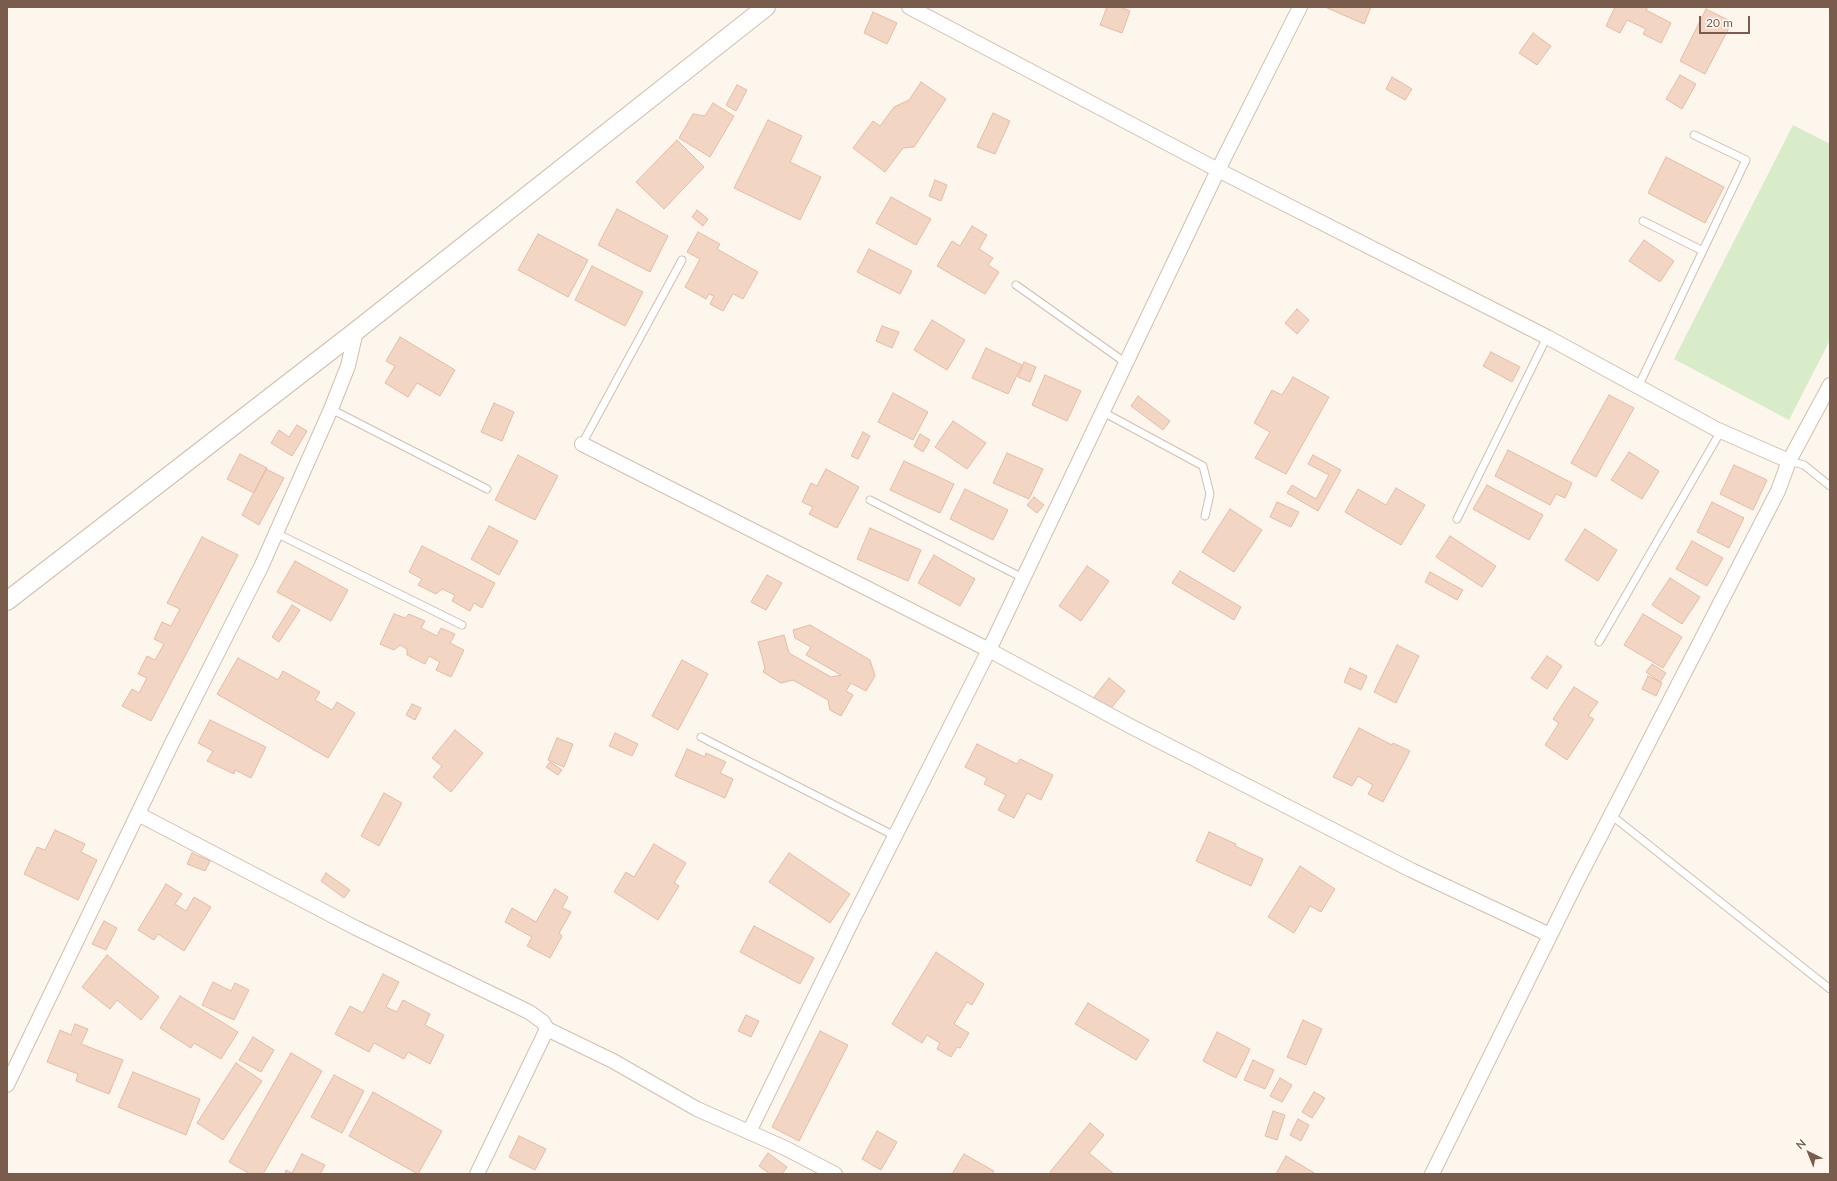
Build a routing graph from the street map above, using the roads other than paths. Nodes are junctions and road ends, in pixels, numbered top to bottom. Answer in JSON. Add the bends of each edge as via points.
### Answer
{"nodes":[{"id":1,"x":766,"y":7,"type":"edge"},
{"id":2,"x":909,"y":7,"type":"edge"},
{"id":3,"x":1300,"y":7,"type":"edge"},
{"id":4,"x":1694,"y":135,"type":"dead end"},
{"id":5,"x":1218,"y":170,"type":"junction"},
{"id":6,"x":1643,"y":221,"type":"dead end"},
{"id":7,"x":1703,"y":251,"type":"junction"},
{"id":8,"x":682,"y":260,"type":"dead end"},
{"id":9,"x":1016,"y":285,"type":"dead end"},
{"id":10,"x":356,"y":331,"type":"junction"},
{"id":11,"x":1547,"y":337,"type":"junction"},
{"id":12,"x":1126,"y":363,"type":"junction"},
{"id":13,"x":1830,"y":385,"type":"edge"},
{"id":14,"x":1638,"y":387,"type":"junction"},
{"id":15,"x":331,"y":409,"type":"junction"},
{"id":16,"x":1103,"y":412,"type":"junction"},
{"id":17,"x":1721,"y":431,"type":"junction"},
{"id":18,"x":582,"y":444,"type":"joint"},
{"id":19,"x":1789,"y":461,"type":"junction"},
{"id":20,"x":1830,"y":486,"type":"edge"},
{"id":21,"x":486,"y":488,"type":"dead end"},
{"id":22,"x":870,"y":500,"type":"dead end"},
{"id":23,"x":1205,"y":516,"type":"dead end"},
{"id":24,"x":1457,"y":519,"type":"dead end"},
{"id":25,"x":276,"y":533,"type":"junction"},
{"id":26,"x":1024,"y":578,"type":"junction"},
{"id":27,"x":7,"y":601,"type":"edge"},
{"id":28,"x":462,"y":625,"type":"dead end"},
{"id":29,"x":1599,"y":642,"type":"dead end"},
{"id":30,"x":989,"y":650,"type":"junction"},
{"id":31,"x":701,"y":737,"type":"dead end"},
{"id":32,"x":138,"y":814,"type":"junction"},
{"id":33,"x":1611,"y":815,"type":"junction"},
{"id":34,"x":895,"y":836,"type":"junction"},
{"id":35,"x":1550,"y":935,"type":"junction"},
{"id":36,"x":1830,"y":989,"type":"edge"},
{"id":37,"x":547,"y":1029,"type":"junction"},
{"id":38,"x":7,"y":1085,"type":"edge"},
{"id":39,"x":750,"y":1132,"type":"junction"},
{"id":40,"x":477,"y":1174,"type":"edge"},
{"id":41,"x":835,"y":1174,"type":"edge"},
{"id":42,"x":1432,"y":1174,"type":"edge"}],
"edges":[{"from":1,"to":10,"type":"street"},
{"from":2,"to":5,"type":"street"},
{"from":3,"to":5,"type":"street"},
{"from":4,"to":7,"type":"lane","via":[[1746,160]]},
{"from":5,"to":11,"type":"street"},
{"from":5,"to":12,"type":"street"},
{"from":6,"to":7,"type":"lane"},
{"from":7,"to":14,"type":"lane"},
{"from":8,"to":18,"type":"lane"},
{"from":9,"to":12,"type":"lane"},
{"from":10,"to":15,"type":"street","via":[[348,366]]},
{"from":10,"to":27,"type":"street"},
{"from":11,"to":14,"type":"street"},
{"from":11,"to":24,"type":"lane"},
{"from":12,"to":16,"type":"street"},
{"from":13,"to":19,"type":"street"},
{"from":14,"to":17,"type":"street"},
{"from":15,"to":21,"type":"lane"},
{"from":15,"to":25,"type":"street"},
{"from":16,"to":23,"type":"lane","via":[[1203,466],[1210,494]]},
{"from":16,"to":26,"type":"street"},
{"from":17,"to":19,"type":"street"},
{"from":17,"to":29,"type":"lane"},
{"from":18,"to":30,"type":"street"},
{"from":19,"to":20,"type":"lane","via":[[1804,465]]},
{"from":19,"to":33,"type":"street","via":[[1778,491]]},
{"from":22,"to":26,"type":"lane"},
{"from":25,"to":28,"type":"lane"},
{"from":25,"to":32,"type":"street"},
{"from":26,"to":30,"type":"street"},
{"from":30,"to":34,"type":"street"},
{"from":30,"to":35,"type":"street","via":[[1130,726],[1411,870]]},
{"from":31,"to":34,"type":"lane"},
{"from":32,"to":37,"type":"street","via":[[356,928],[529,1012],[543,1022]]},
{"from":32,"to":38,"type":"street"},
{"from":33,"to":35,"type":"street"},
{"from":33,"to":36,"type":"lane"},
{"from":34,"to":39,"type":"street"},
{"from":35,"to":42,"type":"street"},
{"from":37,"to":39,"type":"street","via":[[613,1061],[697,1109]]},
{"from":37,"to":40,"type":"street"},
{"from":39,"to":41,"type":"street"}]}
